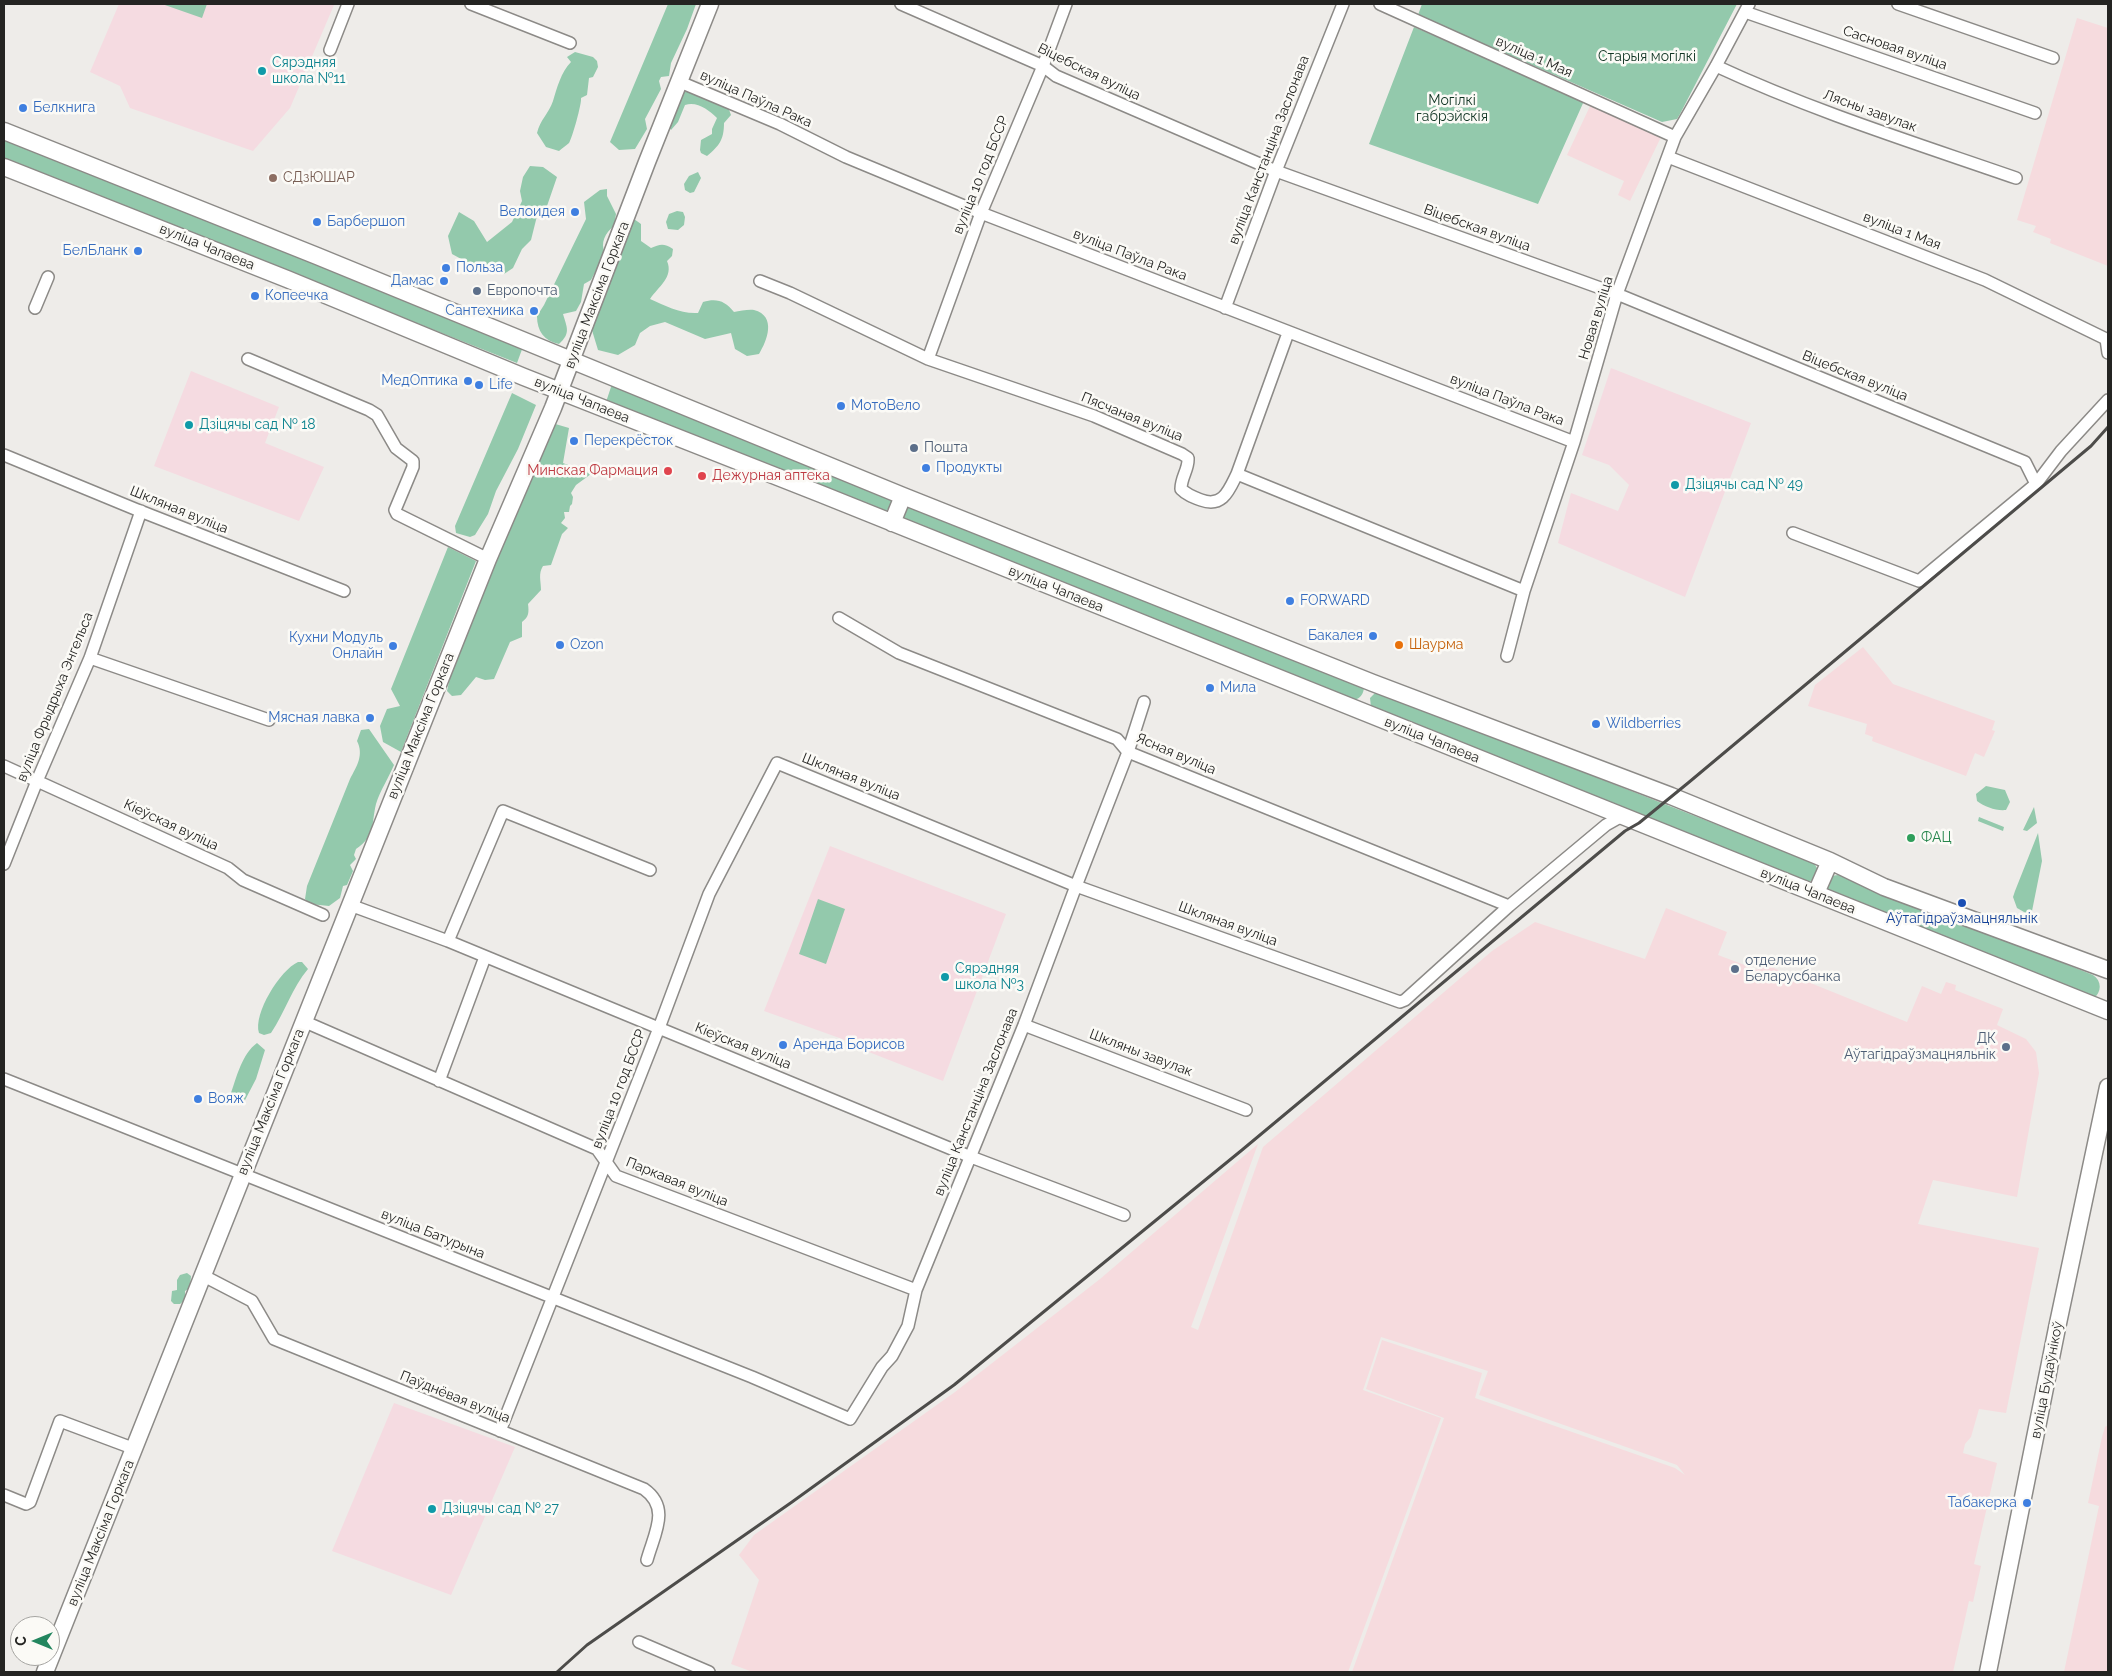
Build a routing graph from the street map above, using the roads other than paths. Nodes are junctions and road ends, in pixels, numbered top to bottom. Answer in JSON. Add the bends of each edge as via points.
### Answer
{"nodes":[{"id":1,"x":348,"y":4,"type":"edge"},
{"id":2,"x":471,"y":4,"type":"edge"},
{"id":3,"x":710,"y":4,"type":"edge"},
{"id":4,"x":901,"y":4,"type":"edge"},
{"id":5,"x":1066,"y":4,"type":"edge"},
{"id":6,"x":1343,"y":4,"type":"edge"},
{"id":7,"x":1380,"y":4,"type":"edge"},
{"id":8,"x":1898,"y":4,"type":"edge"},
{"id":9,"x":1747,"y":8,"type":"edge"},
{"id":10,"x":570,"y":43,"type":"dead end"},
{"id":11,"x":330,"y":50,"type":"dead end"},
{"id":12,"x":2052,"y":58,"type":"dead end"},
{"id":13,"x":1043,"y":66,"type":"junction"},
{"id":14,"x":1716,"y":66,"type":"junction"},
{"id":15,"x":680,"y":82,"type":"junction"},
{"id":16,"x":2035,"y":113,"type":"dead end"},
{"id":17,"x":4,"y":131,"type":"edge"},
{"id":18,"x":1675,"y":137,"type":"junction"},
{"id":19,"x":1668,"y":157,"type":"junction"},
{"id":20,"x":4,"y":167,"type":"edge"},
{"id":21,"x":1276,"y":171,"type":"junction"},
{"id":22,"x":2016,"y":178,"type":"dead end"},
{"id":23,"x":981,"y":213,"type":"junction"},
{"id":24,"x":48,"y":277,"type":"dead end"},
{"id":25,"x":760,"y":281,"type":"dead end"},
{"id":26,"x":1617,"y":294,"type":"junction"},
{"id":27,"x":35,"y":308,"type":"dead end"},
{"id":28,"x":1224,"y":308,"type":"junction"},
{"id":29,"x":1288,"y":333,"type":"junction"},
{"id":30,"x":2108,"y":353,"type":"edge"},
{"id":31,"x":248,"y":359,"type":"dead end"},
{"id":32,"x":572,"y":360,"type":"junction"},
{"id":33,"x":928,"y":360,"type":"junction"},
{"id":34,"x":560,"y":391,"type":"junction"},
{"id":35,"x":2108,"y":400,"type":"edge"},
{"id":36,"x":1574,"y":442,"type":"junction"},
{"id":37,"x":4,"y":454,"type":"edge"},
{"id":38,"x":1237,"y":474,"type":"junction"},
{"id":39,"x":2036,"y":484,"type":"junction"},
{"id":40,"x":903,"y":496,"type":"junction"},
{"id":41,"x":141,"y":511,"type":"junction"},
{"id":42,"x":892,"y":523,"type":"junction"},
{"id":43,"x":1793,"y":533,"type":"dead end"},
{"id":44,"x":488,"y":559,"type":"junction"},
{"id":45,"x":344,"y":591,"type":"dead end"},
{"id":46,"x":1524,"y":591,"type":"junction"},
{"id":47,"x":839,"y":618,"type":"dead end"},
{"id":48,"x":1507,"y":656,"type":"dead end"},
{"id":49,"x":90,"y":658,"type":"junction"},
{"id":50,"x":1144,"y":702,"type":"dead end"},
{"id":51,"x":269,"y":720,"type":"dead end"},
{"id":52,"x":1128,"y":752,"type":"junction"},
{"id":53,"x":777,"y":763,"type":"joint"},
{"id":54,"x":4,"y":766,"type":"edge"},
{"id":55,"x":37,"y":781,"type":"junction"},
{"id":56,"x":1622,"y":816,"type":"junction"},
{"id":57,"x":1830,"y":861,"type":"junction"},
{"id":58,"x":4,"y":864,"type":"edge"},
{"id":59,"x":650,"y":870,"type":"dead end"},
{"id":60,"x":1076,"y":886,"type":"junction"},
{"id":61,"x":1816,"y":893,"type":"junction"},
{"id":62,"x":350,"y":905,"type":"junction"},
{"id":63,"x":1509,"y":906,"type":"junction"},
{"id":64,"x":323,"y":914,"type":"dead end"},
{"id":65,"x":448,"y":941,"type":"junction"},
{"id":66,"x":485,"y":956,"type":"junction"},
{"id":67,"x":2108,"y":970,"type":"edge"},
{"id":68,"x":2108,"y":1011,"type":"edge"},
{"id":69,"x":303,"y":1021,"type":"junction"},
{"id":70,"x":1024,"y":1025,"type":"junction"},
{"id":71,"x":659,"y":1028,"type":"junction"},
{"id":72,"x":4,"y":1079,"type":"edge"},
{"id":73,"x":439,"y":1081,"type":"junction"},
{"id":74,"x":2108,"y":1088,"type":"edge"},
{"id":75,"x":1246,"y":1110,"type":"dead end"},
{"id":76,"x":971,"y":1157,"type":"junction"},
{"id":77,"x":606,"y":1162,"type":"junction"},
{"id":78,"x":242,"y":1175,"type":"junction"},
{"id":79,"x":1124,"y":1215,"type":"dead end"},
{"id":80,"x":202,"y":1275,"type":"junction"},
{"id":81,"x":916,"y":1290,"type":"junction"},
{"id":82,"x":552,"y":1298,"type":"junction"},
{"id":83,"x":850,"y":1419,"type":"joint"},
{"id":84,"x":500,"y":1431,"type":"junction"},
{"id":85,"x":135,"y":1449,"type":"junction"},
{"id":86,"x":4,"y":1495,"type":"edge"},
{"id":87,"x":647,"y":1560,"type":"dead end"},
{"id":88,"x":639,"y":1642,"type":"dead end"},
{"id":89,"x":45,"y":1672,"type":"edge"},
{"id":90,"x":55,"y":1672,"type":"edge"},
{"id":91,"x":709,"y":1672,"type":"edge"},
{"id":92,"x":1988,"y":1672,"type":"edge"}],
"edges":[{"from":1,"to":11,"type":"street"},
{"from":2,"to":10,"type":"street"},
{"from":3,"to":15,"type":"main road","name":"вуліца Максіма Горкага"},
{"from":4,"to":13,"type":"street","name":"Віцебская вуліца"},
{"from":5,"to":13,"type":"street","name":"вуліца 10 год БССР"},
{"from":6,"to":21,"type":"street","name":"вуліца Канстанціна Заслонава"},
{"from":7,"to":18,"type":"street","name":"вуліца 1 Мая"},
{"from":8,"to":12,"type":"street"},
{"from":9,"to":14,"type":"street","name":"Новая вуліца"},
{"from":9,"to":16,"type":"street","name":"Сасновая вуліца"},
{"from":13,"to":21,"type":"street","name":"Віцебская вуліца","via":[[1073,84]]},
{"from":13,"to":23,"type":"street","name":"вуліца 10 год БССР"},
{"from":14,"to":18,"type":"street","name":"Новая вуліца"},
{"from":14,"to":22,"type":"street","name":"Лясны завулак","via":[[1772,92]]},
{"from":15,"to":23,"type":"street","name":"вуліца Паўла Рака","via":[[780,124],[846,157]]},
{"from":15,"to":32,"type":"main road","name":"вуліца Максіма Горкага"},
{"from":17,"to":32,"type":"main road"},
{"from":18,"to":19,"type":"street","name":"Новая вуліца"},
{"from":19,"to":26,"type":"street","name":"Новая вуліца"},
{"from":19,"to":30,"type":"street","name":"вуліца 1 Мая","via":[[1985,280],[2106,339]]},
{"from":20,"to":34,"type":"main road","name":"вуліца Чапаева"},
{"from":21,"to":26,"type":"street","name":"Віцебская вуліца"},
{"from":21,"to":28,"type":"street","name":"вуліца Канстанціна Заслонава"},
{"from":23,"to":28,"type":"street","name":"вуліца Паўла Рака"},
{"from":23,"to":33,"type":"street","name":"вуліца 10 год БССР"},
{"from":24,"to":27,"type":"street"},
{"from":25,"to":33,"type":"street","name":"Пясчаная вуліца"},
{"from":26,"to":36,"type":"street","name":"Новая вуліца"},
{"from":26,"to":39,"type":"street","name":"Віцебская вуліца","via":[[2024,462]]},
{"from":28,"to":29,"type":"street","name":"вуліца Паўла Рака"},
{"from":29,"to":36,"type":"street","name":"вуліца Паўла Рака"},
{"from":29,"to":38,"type":"street"},
{"from":31,"to":44,"type":"street","via":[[377,415],[396,448],[413,461],[395,510],[397,514]]},
{"from":32,"to":34,"type":"main road","name":"вуліца Максіма Горкага"},
{"from":32,"to":40,"type":"main road"},
{"from":33,"to":38,"type":"street","name":"Пясчаная вуліца","via":[[1094,416],[1182,454],[1188,458],[1181,482],[1181,489],[1186,495],[1217,502],[1226,495]]},
{"from":34,"to":42,"type":"main road","name":"вуліца Чапаева"},
{"from":34,"to":44,"type":"main road","name":"вуліца Максіма Горкага"},
{"from":35,"to":39,"type":"street"},
{"from":36,"to":46,"type":"street","name":"Новая вуліца"},
{"from":37,"to":41,"type":"street","name":"Шкляная вуліца"},
{"from":38,"to":46,"type":"street"},
{"from":39,"to":43,"type":"street","via":[[1919,581]]},
{"from":40,"to":42,"type":"main road"},
{"from":40,"to":57,"type":"main road"},
{"from":41,"to":45,"type":"street","name":"Шкляная вуліца"},
{"from":41,"to":49,"type":"street","name":"вуліца Фрыдрыха Энгельса"},
{"from":42,"to":56,"type":"main road","name":"вуліца Чапаева"},
{"from":44,"to":62,"type":"main road","name":"вуліца Максіма Горкага"},
{"from":46,"to":48,"type":"street","name":"Новая вуліца"},
{"from":47,"to":52,"type":"street","name":"Ясная вуліца","via":[[898,653],[1117,739]]},
{"from":49,"to":51,"type":"street"},
{"from":49,"to":55,"type":"street","name":"вуліца Фрыдрыха Энгельса"},
{"from":50,"to":52,"type":"street","name":"вуліца Канстанціна Заслонава"},
{"from":52,"to":60,"type":"street","name":"вуліца Канстанціна Заслонава"},
{"from":52,"to":63,"type":"street","name":"Ясная вуліца"},
{"from":53,"to":60,"type":"street","name":"Шкляная вуліца"},
{"from":53,"to":71,"type":"street","name":"вуліца 10 год БССР","via":[[709,894]]},
{"from":54,"to":55,"type":"street","name":"Кіеўская вуліца"},
{"from":55,"to":58,"type":"street","name":"вуліца Фрыдрыха Энгельса"},
{"from":55,"to":64,"type":"street","name":"Кіеўская вуліца","via":[[228,868],[243,880]]},
{"from":56,"to":61,"type":"main road","name":"вуліца Чапаева"},
{"from":56,"to":63,"type":"street","name":"Шкляная вуліца","via":[[1606,825]]},
{"from":57,"to":61,"type":"main road"},
{"from":57,"to":67,"type":"main road","via":[[1884,887]]},
{"from":59,"to":65,"type":"street","via":[[503,811]]},
{"from":60,"to":63,"type":"street","name":"Шкляная вуліца","via":[[1400,1002]]},
{"from":60,"to":70,"type":"street","name":"вуліца Канстанціна Заслонава"},
{"from":61,"to":68,"type":"main road","name":"вуліца Чапаева"},
{"from":62,"to":65,"type":"street","name":"Кіеўская вуліца"},
{"from":62,"to":69,"type":"main road","name":"вуліца Максіма Горкага"},
{"from":65,"to":66,"type":"street","name":"Кіеўская вуліца"},
{"from":66,"to":71,"type":"street","name":"Кіеўская вуліца"},
{"from":66,"to":73,"type":"street"},
{"from":69,"to":73,"type":"street","name":"Паркавая вуліца"},
{"from":69,"to":78,"type":"main road","name":"вуліца Максіма Горкага"},
{"from":70,"to":75,"type":"street","name":"Шкляны завулак"},
{"from":70,"to":76,"type":"street","name":"вуліца Канстанціна Заслонава"},
{"from":71,"to":76,"type":"street","name":"Кіеўская вуліца"},
{"from":71,"to":77,"type":"street","name":"вуліца 10 год БССР"},
{"from":72,"to":78,"type":"street","name":"вуліца Батурына"},
{"from":73,"to":77,"type":"street","name":"Паркавая вуліца","via":[[596,1149]]},
{"from":74,"to":92,"type":"main road","name":"вуліца Будаўнікоў","via":[[2056,1328]]},
{"from":76,"to":79,"type":"street","name":"Кіеўская вуліца"},
{"from":76,"to":81,"type":"street","name":"вуліца Канстанціна Заслонава"},
{"from":77,"to":81,"type":"street","name":"Паркавая вуліца","via":[[616,1176]]},
{"from":77,"to":82,"type":"street","name":"вуліца 10 год БССР"},
{"from":78,"to":80,"type":"main road","name":"вуліца Максіма Горкага"},
{"from":78,"to":82,"type":"street","name":"вуліца Батурына"},
{"from":80,"to":84,"type":"street","name":"Паўднёвая вуліца","via":[[252,1301],[274,1339]]},
{"from":80,"to":85,"type":"main road","name":"вуліца Максіма Горкага"},
{"from":81,"to":83,"type":"street","name":"вуліца Канстанціна Заслонава","via":[[908,1326]]},
{"from":82,"to":83,"type":"street","name":"вуліца Батурына","via":[[752,1376]]},
{"from":82,"to":84,"type":"street","name":"вуліца 10 год БССР"},
{"from":84,"to":87,"type":"street","name":"Паўднёвая вуліца","via":[[652,1495],[660,1514]]},
{"from":85,"to":86,"type":"street","via":[[60,1421],[30,1502],[26,1504]]},
{"from":85,"to":89,"type":"main road","name":"вуліца Максіма Горкага"},
{"from":85,"to":90,"type":"main road","name":"вуліца Максіма Горкага","via":[[118,1510]]},
{"from":88,"to":91,"type":"street"}]}
